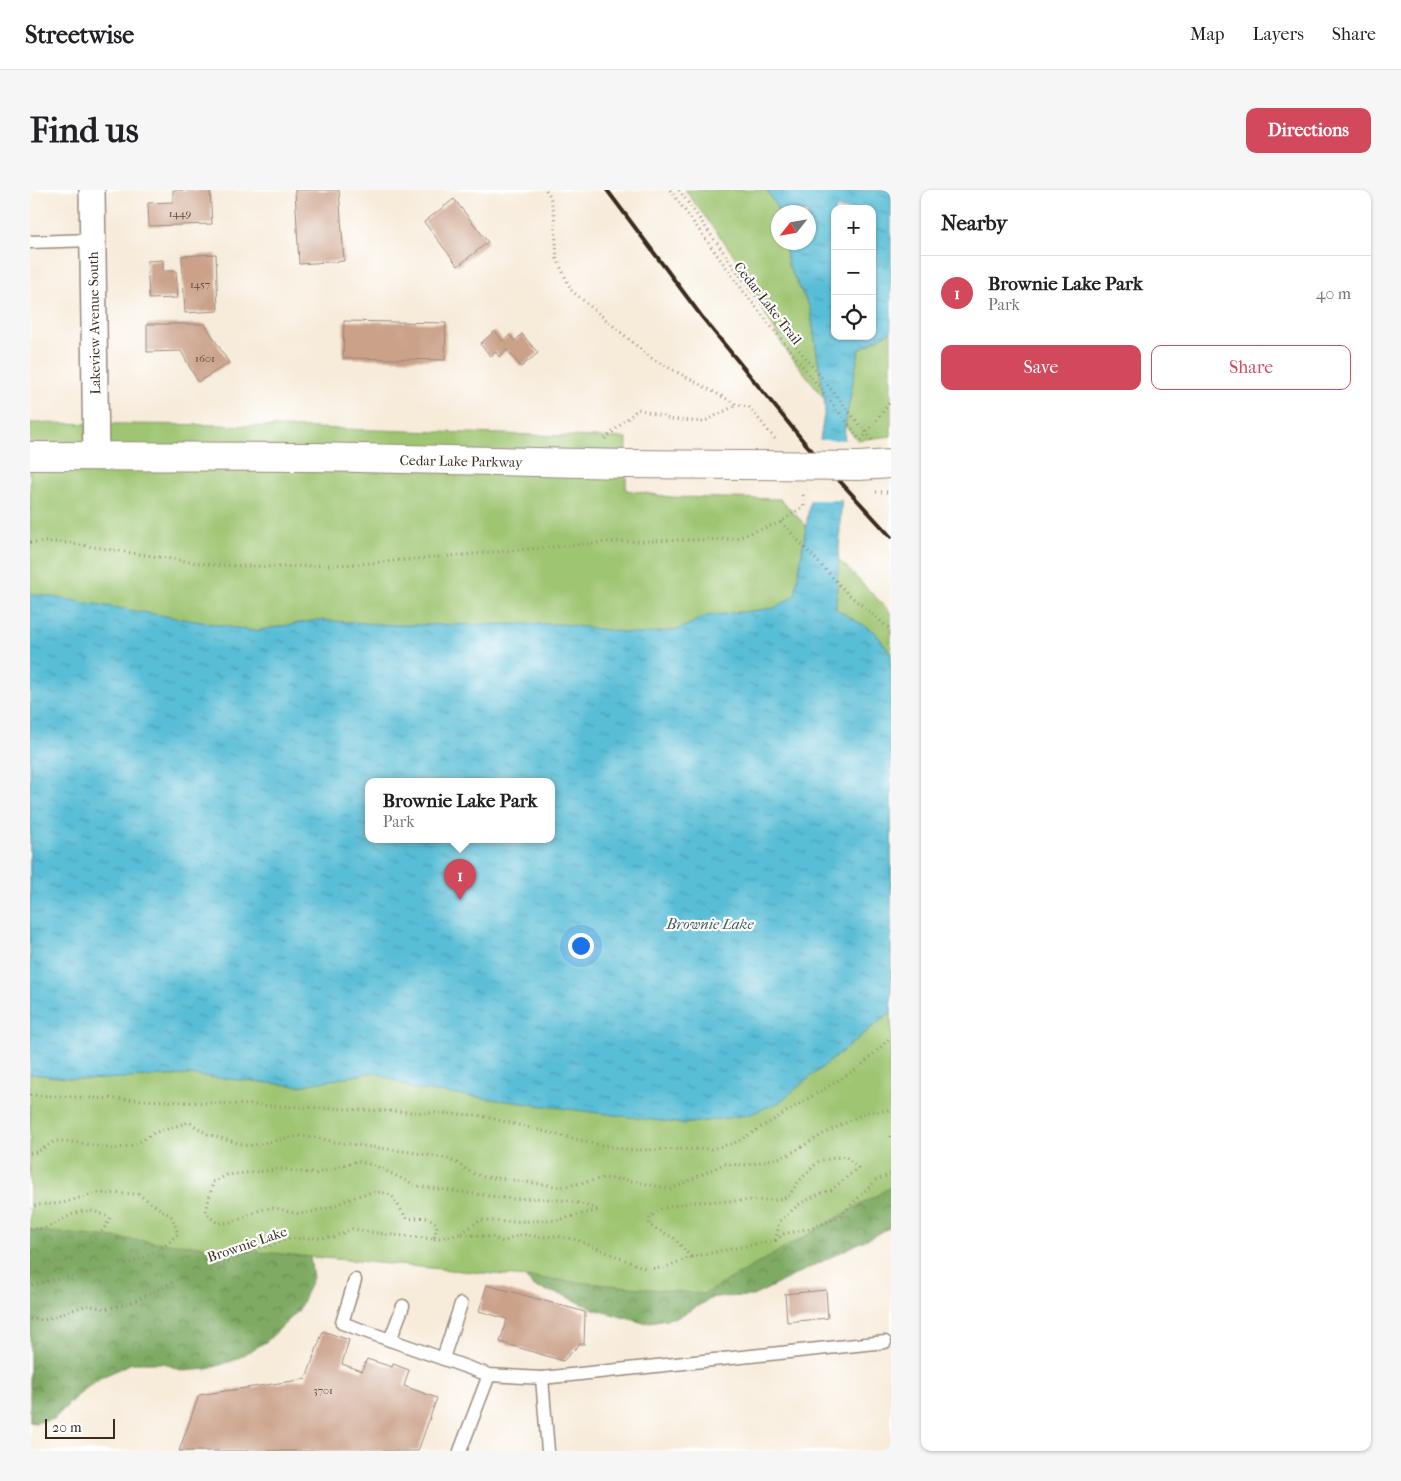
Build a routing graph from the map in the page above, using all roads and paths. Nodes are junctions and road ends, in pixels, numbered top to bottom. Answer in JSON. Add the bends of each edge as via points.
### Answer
{"nodes":[{"id":1,"x":92,"y":190,"type":"edge"},
{"id":2,"x":546,"y":190,"type":"edge"},
{"id":3,"x":670,"y":190,"type":"edge"},
{"id":4,"x":679,"y":190,"type":"edge"},
{"id":5,"x":93,"y":240,"type":"junction"},
{"id":6,"x":30,"y":242,"type":"edge"},
{"id":7,"x":891,"y":401,"type":"edge"},
{"id":8,"x":738,"y":405,"type":"junction"},
{"id":9,"x":857,"y":422,"type":"dead end"},
{"id":10,"x":852,"y":428,"type":"dead end"},
{"id":11,"x":861,"y":440,"type":"dead end"},
{"id":12,"x":603,"y":441,"type":"dead end"},
{"id":13,"x":779,"y":444,"type":"dead end"},
{"id":14,"x":30,"y":456,"type":"edge"},
{"id":15,"x":96,"y":457,"type":"junction"},
{"id":16,"x":891,"y":464,"type":"edge"},
{"id":17,"x":803,"y":490,"type":"dead end"},
{"id":18,"x":781,"y":522,"type":"junction"},
{"id":19,"x":30,"y":542,"type":"edge"},
{"id":20,"x":891,"y":630,"type":"edge"},
{"id":21,"x":891,"y":1037,"type":"edge"},
{"id":22,"x":30,"y":1096,"type":"edge"},
{"id":23,"x":891,"y":1108,"type":"edge"},
{"id":24,"x":30,"y":1153,"type":"edge"},
{"id":25,"x":891,"y":1174,"type":"edge"},
{"id":26,"x":30,"y":1208,"type":"edge"},
{"id":27,"x":30,"y":1230,"type":"edge"},
{"id":28,"x":460,"y":1234,"type":"junction"},
{"id":29,"x":434,"y":1240,"type":"junction"},
{"id":30,"x":776,"y":1240,"type":"junction"},
{"id":31,"x":691,"y":1257,"type":"junction"},
{"id":32,"x":30,"y":1271,"type":"edge"},
{"id":33,"x":354,"y":1280,"type":"dead end"},
{"id":34,"x":30,"y":1286,"type":"edge"},
{"id":35,"x":461,"y":1304,"type":"dead end"},
{"id":36,"x":403,"y":1306,"type":"dead end"},
{"id":37,"x":30,"y":1319,"type":"edge"},
{"id":38,"x":390,"y":1340,"type":"junction"},
{"id":39,"x":885,"y":1342,"type":"dead end"},
{"id":40,"x":442,"y":1358,"type":"junction"},
{"id":41,"x":489,"y":1375,"type":"junction"},
{"id":42,"x":542,"y":1378,"type":"junction"},
{"id":43,"x":460,"y":1451,"type":"edge"},
{"id":44,"x":548,"y":1451,"type":"edge"}],
"edges":[{"from":1,"to":5,"type":"street","name":"Lakeview Avenue South"},
{"from":2,"to":8,"type":"path","via":[[554,211],[556,259],[571,290],[651,358]]},
{"from":3,"to":10,"type":"path","name":"Cedar Lake Trail","via":[[744,292]]},
{"from":4,"to":9,"type":"path","name":"Cedar Lake Trail","via":[[750,288]]},
{"from":5,"to":6,"type":"lane"},
{"from":5,"to":15,"type":"street","name":"Lakeview Avenue South"},
{"from":7,"to":11,"type":"path"},
{"from":8,"to":12,"type":"path","via":[[703,422],[670,418],[638,409]]},
{"from":8,"to":13,"type":"path","via":[[750,407]]},
{"from":14,"to":15,"type":"street","name":"Cedar Lake Parkway"},
{"from":15,"to":16,"type":"street","name":"Cedar Lake Parkway","bridge":true},
{"from":17,"to":18,"type":"path","via":[[804,506]]},
{"from":18,"to":19,"type":"path","via":[[734,539],[608,542],[360,564],[282,567],[212,565],[60,542]]},
{"from":18,"to":20,"type":"path","via":[[847,593]]},
{"from":21,"to":22,"type":"path","via":[[860,1067],[737,1142],[711,1149],[627,1150],[478,1115]]},
{"from":23,"to":24,"type":"path","via":[[867,1112],[786,1156],[748,1165],[724,1164],[671,1189],[604,1178],[562,1187],[484,1177],[448,1159],[417,1152],[299,1136],[248,1146],[207,1134],[189,1122],[154,1133],[134,1145],[114,1148],[56,1141]]},
{"from":25,"to":30,"type":"path","via":[[876,1180],[839,1217],[784,1234]]},
{"from":26,"to":34,"type":"path","via":[[96,1193],[138,1194],[172,1217],[178,1234],[139,1260]]},
{"from":27,"to":32,"type":"path","via":[[58,1224],[79,1211],[94,1211],[110,1218],[104,1230],[75,1256],[53,1266]]},
{"from":28,"to":29,"type":"path"},
{"from":28,"to":29,"type":"path","name":"Brownie Lake","via":[[481,1220],[557,1220],[599,1210],[572,1201],[511,1199],[417,1186],[376,1166],[357,1162],[315,1174],[282,1169],[227,1175],[213,1182],[206,1212],[216,1222],[226,1223],[275,1207],[304,1214],[378,1192],[391,1196],[408,1219],[428,1217],[433,1220],[437,1225]]},
{"from":28,"to":31,"type":"path","via":[[492,1237],[503,1242],[522,1234],[578,1240],[647,1270],[663,1268]]},
{"from":29,"to":37,"type":"path","name":"Brownie Lake","via":[[352,1229],[334,1237],[289,1239],[180,1278],[128,1304],[105,1309],[87,1305],[44,1320]]},
{"from":30,"to":31,"type":"path"},
{"from":30,"to":31,"type":"path","via":[[779,1222],[798,1205],[831,1190],[858,1168],[845,1156],[819,1161],[788,1197],[690,1202],[660,1209],[650,1217],[649,1225],[674,1238]]},
{"from":33,"to":38,"type":"lane","via":[[342,1323]]},
{"from":35,"to":40,"type":"lane"},
{"from":36,"to":38,"type":"lane"},
{"from":38,"to":40,"type":"lane"},
{"from":39,"to":42,"type":"lane"},
{"from":40,"to":41,"type":"lane"},
{"from":41,"to":42,"type":"lane"},
{"from":41,"to":43,"type":"lane"},
{"from":42,"to":44,"type":"lane"}]}
